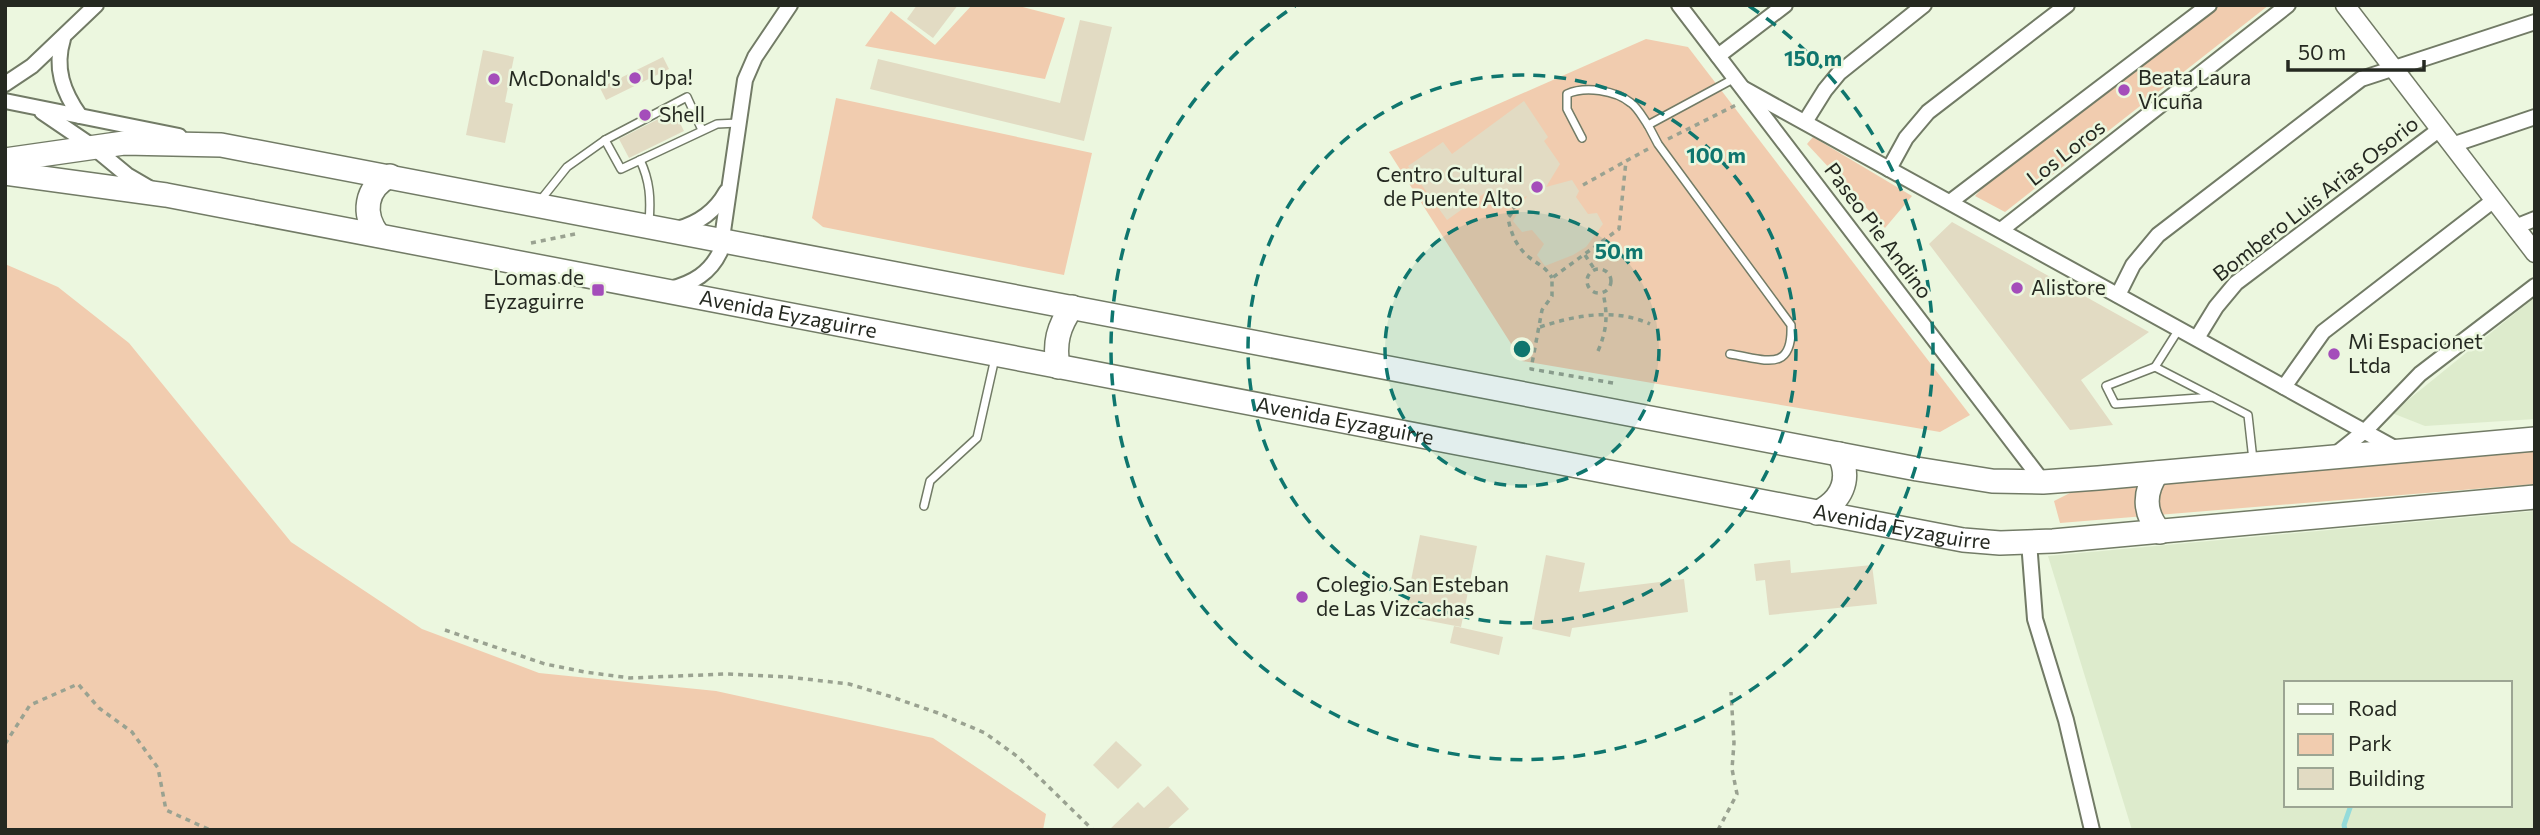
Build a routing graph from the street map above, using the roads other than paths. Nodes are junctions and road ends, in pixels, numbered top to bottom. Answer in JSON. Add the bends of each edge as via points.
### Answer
{"nodes":[{"id":1,"x":96,"y":5,"type":"edge"},
{"id":2,"x":790,"y":5,"type":"edge"},
{"id":3,"x":1679,"y":5,"type":"edge"},
{"id":4,"x":1785,"y":5,"type":"edge"},
{"id":5,"x":1924,"y":5,"type":"edge"},
{"id":6,"x":2067,"y":5,"type":"edge"},
{"id":7,"x":2209,"y":5,"type":"edge"},
{"id":8,"x":2288,"y":5,"type":"edge"},
{"id":9,"x":2345,"y":5,"type":"edge"},
{"id":10,"x":2535,"y":22,"type":"edge"},
{"id":11,"x":63,"y":38,"type":"junction"},
{"id":12,"x":1718,"y":55,"type":"junction"},
{"id":13,"x":2393,"y":68,"type":"junction"},
{"id":14,"x":5,"y":84,"type":"edge"},
{"id":15,"x":1743,"y":88,"type":"junction"},
{"id":16,"x":5,"y":101,"type":"edge"},
{"id":17,"x":32,"y":106,"type":"junction"},
{"id":18,"x":80,"y":116,"type":"junction"},
{"id":19,"x":2535,"y":117,"type":"edge"},
{"id":20,"x":1805,"y":122,"type":"junction"},
{"id":21,"x":739,"y":123,"type":"junction"},
{"id":22,"x":1648,"y":125,"type":"junction"},
{"id":23,"x":2440,"y":129,"type":"junction"},
{"id":24,"x":702,"y":130,"type":"junction"},
{"id":25,"x":1582,"y":138,"type":"dead end"},
{"id":26,"x":605,"y":140,"type":"junction"},
{"id":27,"x":221,"y":145,"type":"junction"},
{"id":28,"x":2452,"y":145,"type":"junction"},
{"id":29,"x":92,"y":146,"type":"junction"},
{"id":30,"x":640,"y":160,"type":"junction"},
{"id":31,"x":6,"y":163,"type":"edge"},
{"id":32,"x":1889,"y":169,"type":"junction"},
{"id":33,"x":390,"y":176,"type":"junction"},
{"id":34,"x":729,"y":188,"type":"junction"},
{"id":35,"x":166,"y":195,"type":"junction"},
{"id":36,"x":2494,"y":200,"type":"junction"},
{"id":37,"x":1950,"y":202,"type":"junction"},
{"id":38,"x":537,"y":205,"type":"junction"},
{"id":39,"x":2535,"y":219,"type":"edge"},
{"id":40,"x":2515,"y":227,"type":"junction"},
{"id":41,"x":660,"y":228,"type":"junction"},
{"id":42,"x":2001,"y":230,"type":"junction"},
{"id":43,"x":378,"y":235,"type":"junction"},
{"id":44,"x":723,"y":241,"type":"junction"},
{"id":45,"x":2535,"y":253,"type":"edge"},
{"id":46,"x":2535,"y":286,"type":"edge"},
{"id":47,"x":662,"y":290,"type":"junction"},
{"id":48,"x":2118,"y":295,"type":"junction"},
{"id":49,"x":1072,"y":307,"type":"junction"},
{"id":50,"x":2179,"y":328,"type":"junction"},
{"id":51,"x":2197,"y":338,"type":"junction"},
{"id":52,"x":1730,"y":354,"type":"dead end"},
{"id":53,"x":996,"y":355,"type":"junction"},
{"id":54,"x":1058,"y":367,"type":"junction"},
{"id":55,"x":2155,"y":367,"type":"junction"},
{"id":56,"x":2284,"y":387,"type":"junction"},
{"id":57,"x":2213,"y":397,"type":"junction"},
{"id":58,"x":2366,"y":430,"type":"junction"},
{"id":59,"x":2535,"y":439,"type":"edge"},
{"id":60,"x":2398,"y":450,"type":"junction"},
{"id":61,"x":1839,"y":454,"type":"junction"},
{"id":62,"x":2334,"y":456,"type":"junction"},
{"id":63,"x":2253,"y":464,"type":"junction"},
{"id":64,"x":2157,"y":473,"type":"junction"},
{"id":65,"x":2043,"y":482,"type":"junction"},
{"id":66,"x":2535,"y":498,"type":"edge"},
{"id":67,"x":924,"y":506,"type":"dead end"},
{"id":68,"x":1816,"y":513,"type":"junction"},
{"id":69,"x":2160,"y":532,"type":"junction"},
{"id":70,"x":2028,"y":542,"type":"junction"},
{"id":71,"x":2092,"y":830,"type":"edge"}],
"edges":[{"from":1,"to":11,"type":"street"},
{"from":2,"to":21,"type":"street","via":[[745,80]]},
{"from":3,"to":12,"type":"street","name":"Paseo Pie Andino"},
{"from":4,"to":12,"type":"street"},
{"from":5,"to":20,"type":"street","via":[[1839,73]]},
{"from":6,"to":32,"type":"street","via":[[1928,112]]},
{"from":7,"to":37,"type":"street"},
{"from":8,"to":42,"type":"street","name":"Los Loros"},
{"from":9,"to":13,"type":"street"},
{"from":10,"to":13,"type":"street"},
{"from":11,"to":14,"type":"street"},
{"from":11,"to":18,"type":"street","via":[[60,77]]},
{"from":12,"to":15,"type":"street","name":"Paseo Pie Andino"},
{"from":13,"to":23,"type":"street"},
{"from":13,"to":48,"type":"street","via":[[2361,79],[2158,235],[2133,265]]},
{"from":15,"to":20,"type":"street"},
{"from":15,"to":22,"type":"lane"},
{"from":15,"to":65,"type":"street","name":"Paseo Pie Andino"},
{"from":16,"to":17,"type":"street","name":"Avenida Eyzaguirre"},
{"from":17,"to":18,"type":"street","name":"Avenida Eyzaguirre"},
{"from":17,"to":29,"type":"street","name":"Avenida Eyzaguirre"},
{"from":18,"to":27,"type":"street","name":"Avenida Eyzaguirre"},
{"from":19,"to":28,"type":"street"},
{"from":20,"to":32,"type":"street"},
{"from":21,"to":24,"type":"lane"},
{"from":21,"to":34,"type":"street"},
{"from":22,"to":25,"type":"lane","via":[[1632,103],[1579,88],[1567,94],[1567,108]]},
{"from":22,"to":52,"type":"lane","via":[[1791,325],[1792,343],[1785,356],[1774,361]]},
{"from":23,"to":28,"type":"street"},
{"from":23,"to":51,"type":"street","name":"Bombero Luis Arias Osorio","via":[[2236,283]]},
{"from":24,"to":26,"type":"lane","via":[[687,97]]},
{"from":24,"to":30,"type":"lane"},
{"from":26,"to":30,"type":"lane","via":[[621,169]]},
{"from":26,"to":38,"type":"lane","via":[[567,167]]},
{"from":27,"to":29,"type":"main road","name":"Avenida Eyzaguirre","via":[[156,142]]},
{"from":27,"to":33,"type":"main road","name":"Avenida Eyzaguirre"},
{"from":28,"to":36,"type":"street"},
{"from":29,"to":31,"type":"main road","name":"Avenida Eyzaguirre"},
{"from":29,"to":35,"type":"street","name":"Avenida Eyzaguirre","via":[[127,174]]},
{"from":30,"to":41,"type":"lane"},
{"from":31,"to":35,"type":"main road","name":"Avenida Eyzaguirre"},
{"from":32,"to":37,"type":"street"},
{"from":33,"to":38,"type":"main road","name":"Avenida Eyzaguirre"},
{"from":33,"to":43,"type":"main road","via":[[378,183],[367,204]]},
{"from":34,"to":41,"type":"street","via":[[706,216],[690,225]]},
{"from":34,"to":44,"type":"street"},
{"from":35,"to":43,"type":"main road","name":"Avenida Eyzaguirre"},
{"from":36,"to":40,"type":"street"},
{"from":36,"to":56,"type":"street","via":[[2323,332]]},
{"from":37,"to":42,"type":"street"},
{"from":38,"to":41,"type":"main road","name":"Avenida Eyzaguirre"},
{"from":39,"to":40,"type":"street"},
{"from":40,"to":45,"type":"street"},
{"from":41,"to":44,"type":"main road","name":"Avenida Eyzaguirre"},
{"from":42,"to":48,"type":"street"},
{"from":43,"to":47,"type":"main road","name":"Avenida Eyzaguirre"},
{"from":44,"to":47,"type":"street","via":[[708,271]]},
{"from":44,"to":49,"type":"main road","name":"Avenida Eyzaguirre"},
{"from":46,"to":58,"type":"street","via":[[2420,374]]},
{"from":47,"to":53,"type":"main road","name":"Avenida Eyzaguirre"},
{"from":48,"to":50,"type":"street"},
{"from":49,"to":54,"type":"main road","via":[[1057,335]]},
{"from":49,"to":61,"type":"main road","name":"Avenida Eyzaguirre"},
{"from":50,"to":51,"type":"street"},
{"from":50,"to":55,"type":"lane"},
{"from":51,"to":56,"type":"street"},
{"from":53,"to":54,"type":"main road","name":"Avenida Eyzaguirre"},
{"from":53,"to":67,"type":"lane","via":[[977,438],[930,481]]},
{"from":54,"to":68,"type":"main road","name":"Avenida Eyzaguirre"},
{"from":55,"to":57,"type":"lane"},
{"from":55,"to":57,"type":"lane","via":[[2106,386],[2115,404]]},
{"from":56,"to":58,"type":"street"},
{"from":57,"to":63,"type":"lane","via":[[2248,415]]},
{"from":58,"to":60,"type":"street"},
{"from":58,"to":62,"type":"street"},
{"from":59,"to":60,"type":"main road","name":"Avenida Eyzaguirre"},
{"from":60,"to":62,"type":"main road","name":"Avenida Eyzaguirre"},
{"from":61,"to":65,"type":"main road","name":"Avenida Eyzaguirre","via":[[1966,478]]},
{"from":61,"to":68,"type":"main road","via":[[1845,469],[1844,485],[1834,502]]},
{"from":62,"to":63,"type":"main road","name":"Avenida Eyzaguirre"},
{"from":63,"to":64,"type":"main road","name":"Avenida Eyzaguirre"},
{"from":64,"to":65,"type":"main road","name":"Avenida Eyzaguirre"},
{"from":64,"to":69,"type":"main road","via":[[2148,489],[2147,507]]},
{"from":66,"to":69,"type":"main road","name":"Avenida Eyzaguirre"},
{"from":68,"to":70,"type":"main road","name":"Avenida Eyzaguirre","via":[[1963,540]]},
{"from":69,"to":70,"type":"main road","name":"Avenida Eyzaguirre"},
{"from":70,"to":71,"type":"street","via":[[2035,619],[2066,720]]}]}
